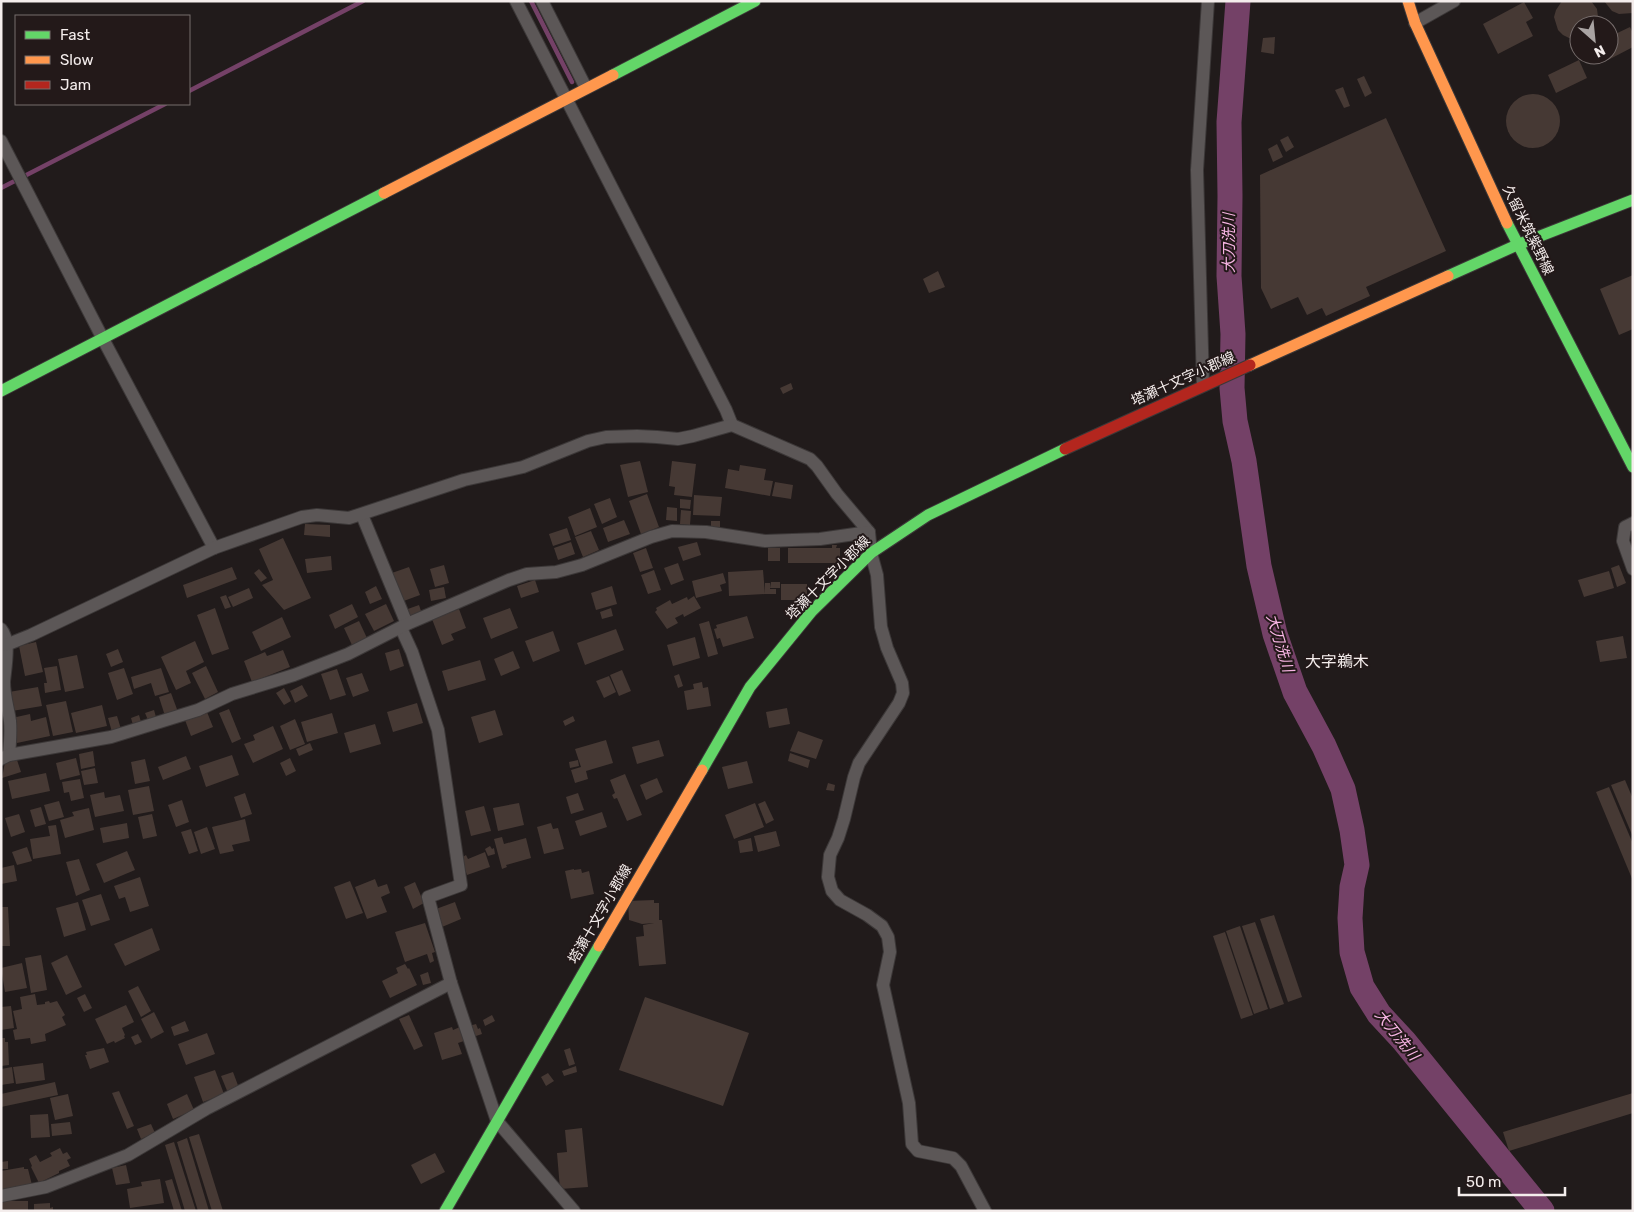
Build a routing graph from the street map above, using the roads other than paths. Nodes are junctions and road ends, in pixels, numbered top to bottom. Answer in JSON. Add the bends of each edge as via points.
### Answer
{"nodes":[{"id":1,"x":516,"y":1,"type":"edge"},
{"id":2,"x":542,"y":1,"type":"edge"},
{"id":3,"x":755,"y":1,"type":"edge"},
{"id":4,"x":1208,"y":1,"type":"edge"},
{"id":5,"x":1408,"y":1,"type":"edge"},
{"id":6,"x":1454,"y":1,"type":"edge"},
{"id":7,"x":1415,"y":23,"type":"junction"},
{"id":8,"x":586,"y":88,"type":"junction"},
{"id":9,"x":566,"y":98,"type":"junction"},
{"id":10,"x":1,"y":141,"type":"edge"},
{"id":11,"x":1633,"y":200,"type":"edge"},
{"id":12,"x":1517,"y":244,"type":"junction"},
{"id":13,"x":103,"y":339,"type":"junction"},
{"id":14,"x":1207,"y":383,"type":"junction"},
{"id":15,"x":1,"y":391,"type":"edge"},
{"id":16,"x":732,"y":425,"type":"junction"},
{"id":17,"x":1633,"y":466,"type":"edge"},
{"id":18,"x":362,"y":515,"type":"junction"},
{"id":19,"x":1633,"y":523,"type":"edge"},
{"id":20,"x":869,"y":532,"type":"junction"},
{"id":21,"x":214,"y":548,"type":"junction"},
{"id":22,"x":871,"y":553,"type":"junction"},
{"id":23,"x":1633,"y":569,"type":"edge"},
{"id":24,"x":404,"y":626,"type":"junction"},
{"id":25,"x":1,"y":629,"type":"edge"},
{"id":26,"x":6,"y":646,"type":"junction"},
{"id":27,"x":5,"y":757,"type":"edge"},
{"id":28,"x":451,"y":983,"type":"junction"},
{"id":29,"x":497,"y":1121,"type":"junction"},
{"id":30,"x":1,"y":1196,"type":"edge"},
{"id":31,"x":445,"y":1211,"type":"edge"},
{"id":32,"x":574,"y":1211,"type":"edge"},
{"id":33,"x":985,"y":1211,"type":"edge"}],
"edges":[{"from":1,"to":9,"type":"street"},
{"from":2,"to":8,"type":"street"},
{"from":3,"to":8,"type":"main road"},
{"from":4,"to":14,"type":"street","via":[[1197,170]]},
{"from":5,"to":7,"type":"main road","name":"久留米筑紫野線"},
{"from":6,"to":7,"type":"street"},
{"from":7,"to":12,"type":"main road","name":"久留米筑紫野線"},
{"from":8,"to":9,"type":"main road"},
{"from":9,"to":13,"type":"main road"},
{"from":9,"to":16,"type":"street"},
{"from":10,"to":13,"type":"street"},
{"from":11,"to":12,"type":"main road","name":"塔瀬十文字小郡線"},
{"from":12,"to":14,"type":"main road","name":"塔瀬十文字小郡線"},
{"from":12,"to":17,"type":"main road","name":"久留米筑紫野線"},
{"from":13,"to":15,"type":"main road"},
{"from":13,"to":21,"type":"street"},
{"from":14,"to":22,"type":"main road","name":"塔瀬十文字小郡線","via":[[995,482],[928,516]]},
{"from":16,"to":18,"type":"street","via":[[678,439],[637,436],[588,440],[523,467],[464,480]]},
{"from":16,"to":20,"type":"street","via":[[810,459]]},
{"from":18,"to":21,"type":"street","via":[[349,518],[302,517]]},
{"from":18,"to":24,"type":"street"},
{"from":19,"to":23,"type":"street","via":[[1625,527],[1623,541]]},
{"from":20,"to":22,"type":"street"},
{"from":20,"to":24,"type":"street","via":[[820,539],[765,541],[706,532],[672,531],[556,572],[527,574],[509,580]]},
{"from":21,"to":26,"type":"street"},
{"from":22,"to":29,"type":"main road","name":"塔瀬十文字小郡線","via":[[812,611],[750,687]]},
{"from":22,"to":33,"type":"street","via":[[877,575],[881,627],[904,693],[859,763],[844,819],[830,855],[828,878],[832,892],[840,900],[882,926],[888,937],[890,952],[883,985],[909,1103],[912,1144],[918,1151],[953,1158],[961,1166]]},
{"from":24,"to":27,"type":"street","via":[[348,654],[232,694],[198,710],[110,737]]},
{"from":24,"to":28,"type":"street","via":[[438,730],[461,885],[428,897]]},
{"from":25,"to":26,"type":"street"},
{"from":26,"to":27,"type":"street","via":[[4,684],[10,723]]},
{"from":28,"to":29,"type":"street"},
{"from":28,"to":30,"type":"street","via":[[128,1154],[46,1187]]},
{"from":29,"to":31,"type":"main road","name":"塔瀬十文字小郡線"},
{"from":29,"to":32,"type":"street"}]}
